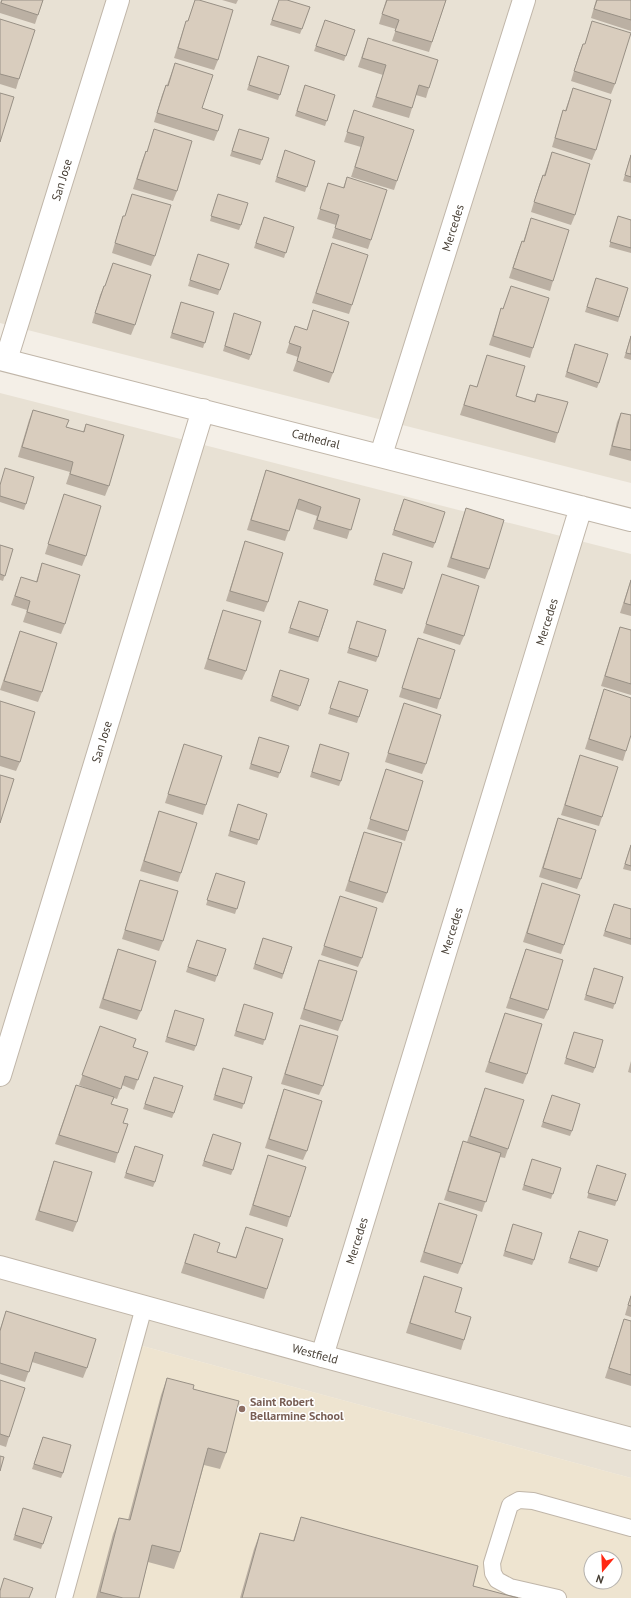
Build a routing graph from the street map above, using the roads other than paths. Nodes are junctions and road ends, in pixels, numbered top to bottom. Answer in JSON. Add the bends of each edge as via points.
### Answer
{"nodes":[{"id":1,"x":118,"y":0,"type":"edge"},
{"id":2,"x":524,"y":0,"type":"edge"},
{"id":3,"x":3,"y":359,"type":"edge"},
{"id":4,"x":203,"y":410,"type":"junction"},
{"id":5,"x":381,"y":455,"type":"junction"},
{"id":6,"x":581,"y":507,"type":"junction"},
{"id":7,"x":631,"y":520,"type":"edge"},
{"id":8,"x":0,"y":1074,"type":"edge"},
{"id":9,"x":0,"y":1267,"type":"edge"},
{"id":10,"x":144,"y":1307,"type":"junction"},
{"id":11,"x":322,"y":1356,"type":"junction"},
{"id":12,"x":631,"y":1439,"type":"edge"},
{"id":13,"x":631,"y":1528,"type":"edge"},
{"id":14,"x":64,"y":1598,"type":"edge"},
{"id":15,"x":558,"y":1598,"type":"edge"}],
"edges":[{"from":1,"to":3,"type":"street","name":"San Jose"},
{"from":2,"to":5,"type":"street","name":"Mercedes"},
{"from":3,"to":4,"type":"street","name":"Cathedral"},
{"from":4,"to":5,"type":"street","name":"Cathedral"},
{"from":4,"to":8,"type":"street","name":"San Jose"},
{"from":5,"to":6,"type":"street","name":"Cathedral"},
{"from":6,"to":7,"type":"street","name":"Cathedral"},
{"from":6,"to":11,"type":"street","name":"Mercedes"},
{"from":9,"to":10,"type":"street","name":"Westfield"},
{"from":10,"to":11,"type":"street","name":"Westfield"},
{"from":10,"to":14,"type":"lane"},
{"from":11,"to":12,"type":"street","name":"Westfield"},
{"from":13,"to":15,"type":"lane","via":[[533,1501],[519,1500],[510,1506],[492,1563],[493,1573],[497,1580],[510,1587]]}]}
